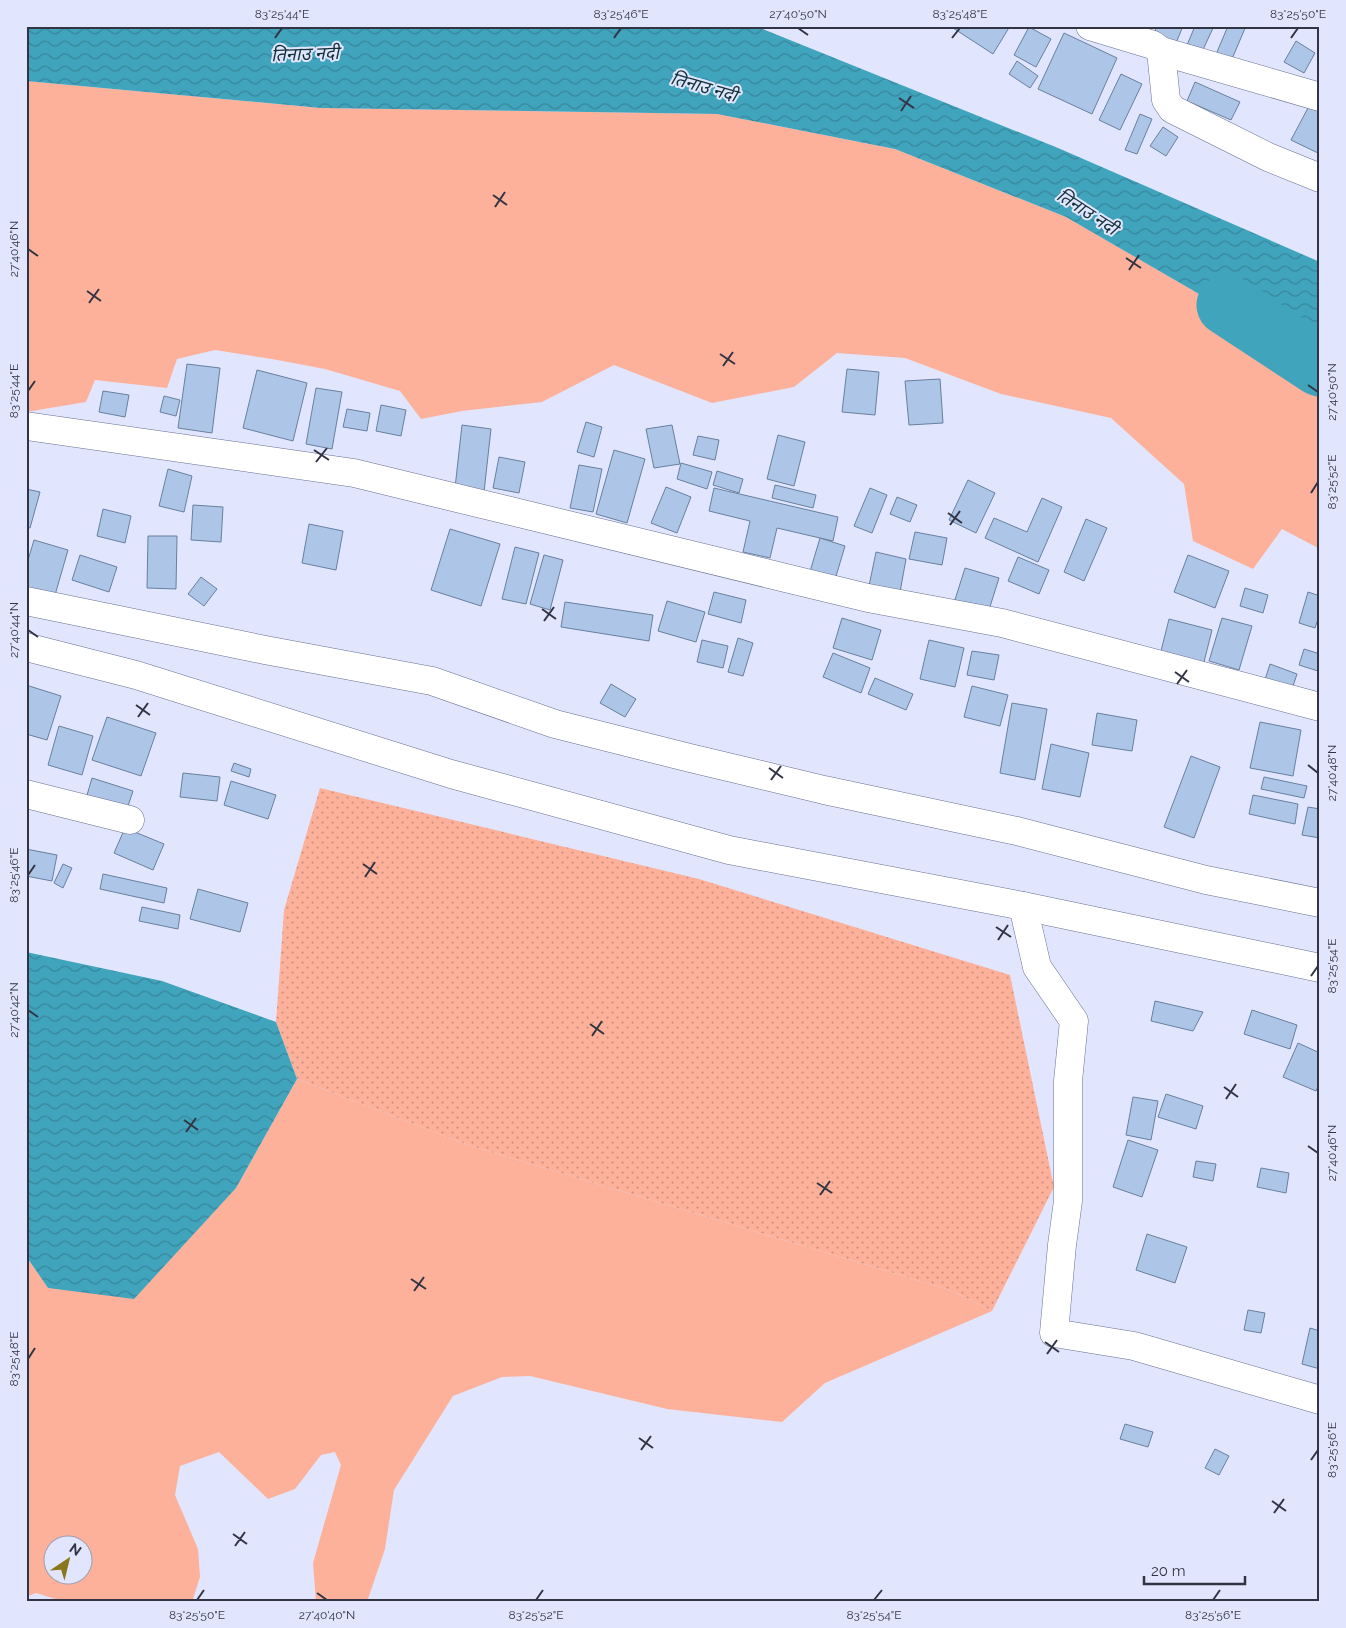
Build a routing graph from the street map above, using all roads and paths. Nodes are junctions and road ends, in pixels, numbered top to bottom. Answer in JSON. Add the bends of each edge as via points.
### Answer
{"nodes":[{"id":1,"x":1090,"y":26,"type":"edge"},
{"id":2,"x":1161,"y":51,"type":"junction"},
{"id":3,"x":1320,"y":97,"type":"edge"},
{"id":4,"x":1320,"y":178,"type":"edge"},
{"id":5,"x":26,"y":426,"type":"edge"},
{"id":6,"x":26,"y":602,"type":"edge"},
{"id":7,"x":26,"y":647,"type":"edge"},
{"id":8,"x":1320,"y":707,"type":"edge"},
{"id":9,"x":26,"y":794,"type":"edge"},
{"id":10,"x":130,"y":820,"type":"dead end"},
{"id":11,"x":1320,"y":903,"type":"edge"},
{"id":12,"x":1023,"y":906,"type":"junction"},
{"id":13,"x":1320,"y":968,"type":"edge"},
{"id":14,"x":1320,"y":1400,"type":"edge"}],
"edges":[{"from":1,"to":2,"type":"street","via":[[1153,45]]},
{"from":2,"to":3,"type":"street"},
{"from":2,"to":4,"type":"street","via":[[1166,100],[1172,108],[1268,157]]},
{"from":5,"to":8,"type":"street","via":[[354,473],[868,598],[1002,623]]},
{"from":6,"to":11,"type":"street","via":[[432,681],[555,724],[690,758],[1017,831],[1206,880]]},
{"from":7,"to":12,"type":"street","via":[[136,675],[451,774],[720,847]]},
{"from":9,"to":10,"type":"street"},
{"from":12,"to":13,"type":"street"},
{"from":12,"to":14,"type":"street","via":[[1037,967],[1074,1021],[1068,1081],[1068,1201],[1054,1333],[1134,1346]]}]}
